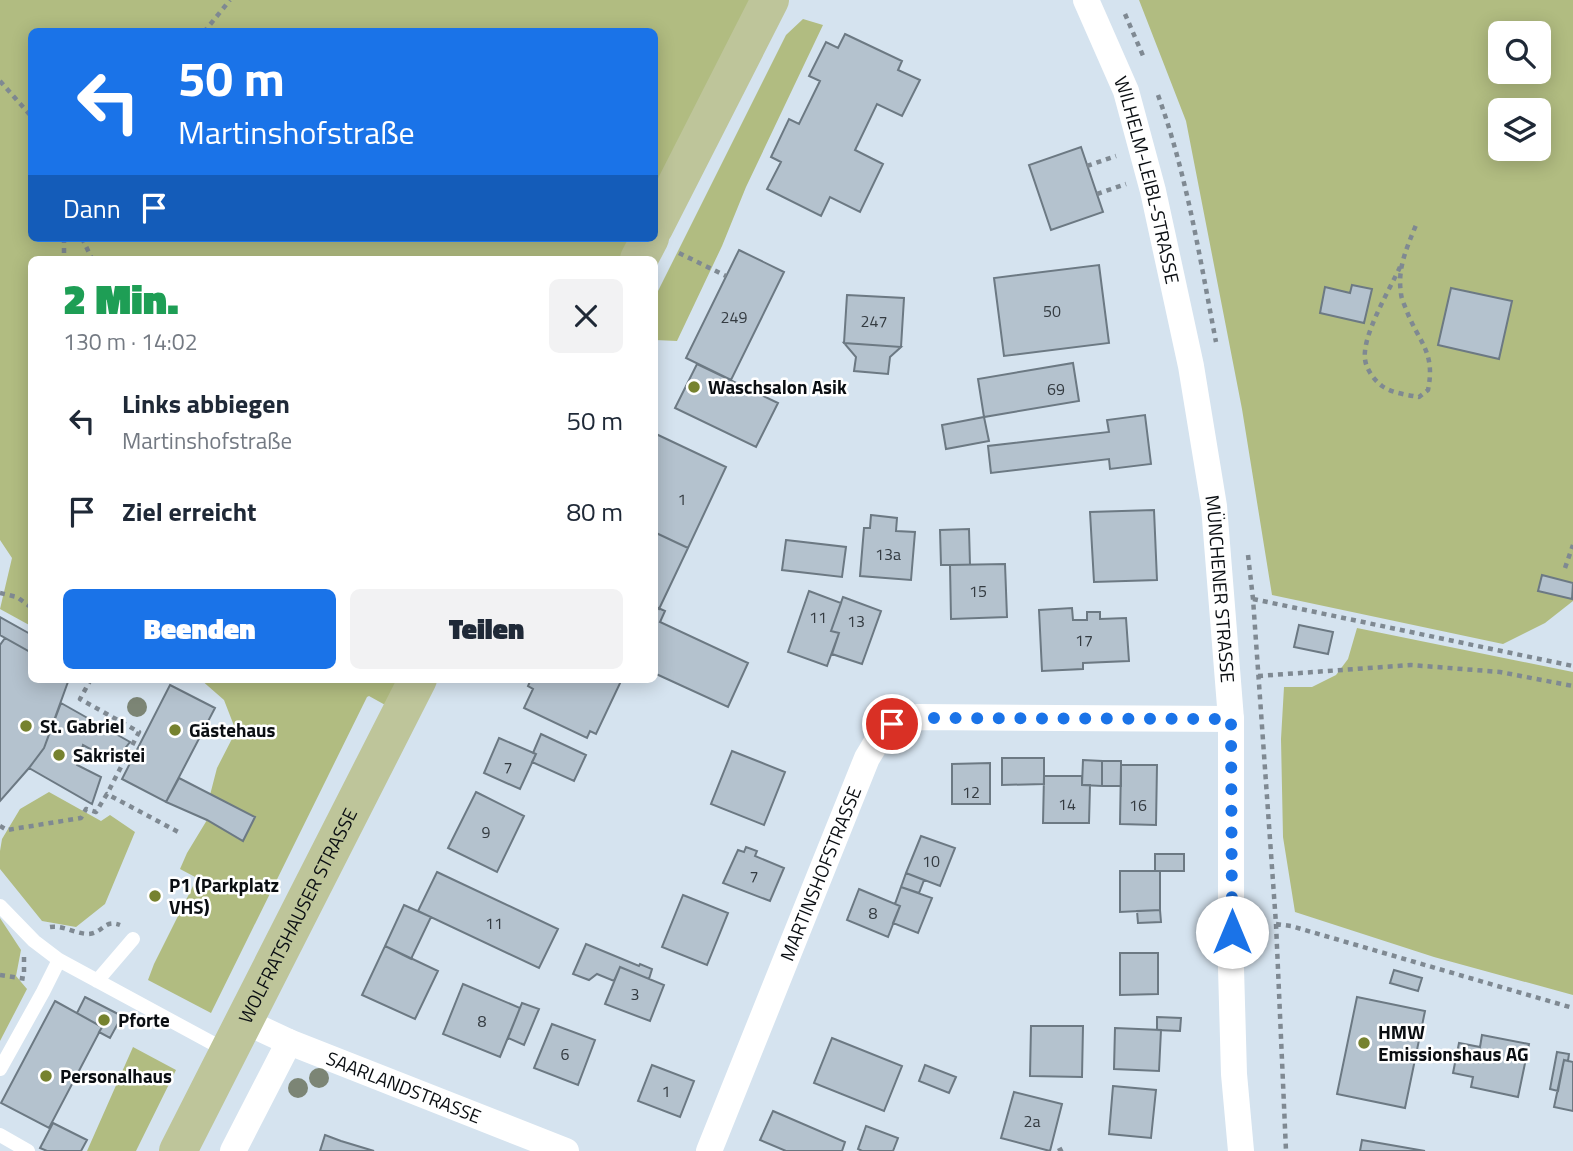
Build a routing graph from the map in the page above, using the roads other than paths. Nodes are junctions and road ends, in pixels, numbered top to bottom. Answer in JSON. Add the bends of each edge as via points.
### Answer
{"nodes":[{"id":1,"x":770,"y":0,"type":"edge"},
{"id":2,"x":1086,"y":0,"type":"edge"},
{"id":3,"x":658,"y":234,"type":"edge"},
{"id":4,"x":1191,"y":366,"type":"joint"},
{"id":5,"x":416,"y":683,"type":"edge"},
{"id":6,"x":1231,"y":719,"type":"junction"},
{"id":7,"x":0,"y":906,"type":"edge"},
{"id":8,"x":133,"y":939,"type":"dead end"},
{"id":9,"x":59,"y":960,"type":"junction"},
{"id":10,"x":97,"y":981,"type":"junction"},
{"id":11,"x":236,"y":1036,"type":"junction"},
{"id":12,"x":289,"y":1042,"type":"junction"},
{"id":13,"x":0,"y":1069,"type":"edge"},
{"id":14,"x":0,"y":1135,"type":"edge"},
{"id":15,"x":28,"y":1151,"type":"edge"},
{"id":16,"x":178,"y":1151,"type":"edge"},
{"id":17,"x":233,"y":1151,"type":"edge"},
{"id":18,"x":566,"y":1151,"type":"edge"},
{"id":19,"x":709,"y":1151,"type":"edge"},
{"id":20,"x":1241,"y":1151,"type":"edge"}],
"edges":[{"from":1,"to":3,"type":"main road"},
{"from":2,"to":4,"type":"street","name":"WILHELM-LEIBL-STRASSE","via":[[1126,92],[1156,202]]},
{"from":4,"to":6,"type":"street","name":"MÜNCHENER STRASSE","via":[[1214,506]]},
{"from":5,"to":11,"type":"main road","name":"WOLFRATSHAUSER STRASSE"},
{"from":6,"to":19,"type":"street","name":"MARTINSHOFSTRASSE","via":[[918,718],[902,719],[883,731],[867,758]]},
{"from":6,"to":20,"type":"street","name":"MÜNCHENER STRASSE","via":[[1231,968]]},
{"from":7,"to":9,"type":"lane"},
{"from":8,"to":10,"type":"lane"},
{"from":9,"to":10,"type":"lane"},
{"from":9,"to":13,"type":"lane"},
{"from":10,"to":11,"type":"lane"},
{"from":11,"to":12,"type":"street","name":"SAARLANDSTRASSE"},
{"from":11,"to":16,"type":"main road","name":"WOLFRATSHAUSER STRASSE"},
{"from":12,"to":17,"type":"street"},
{"from":12,"to":18,"type":"street","name":"SAARLANDSTRASSE"},
{"from":14,"to":15,"type":"lane"}]}
